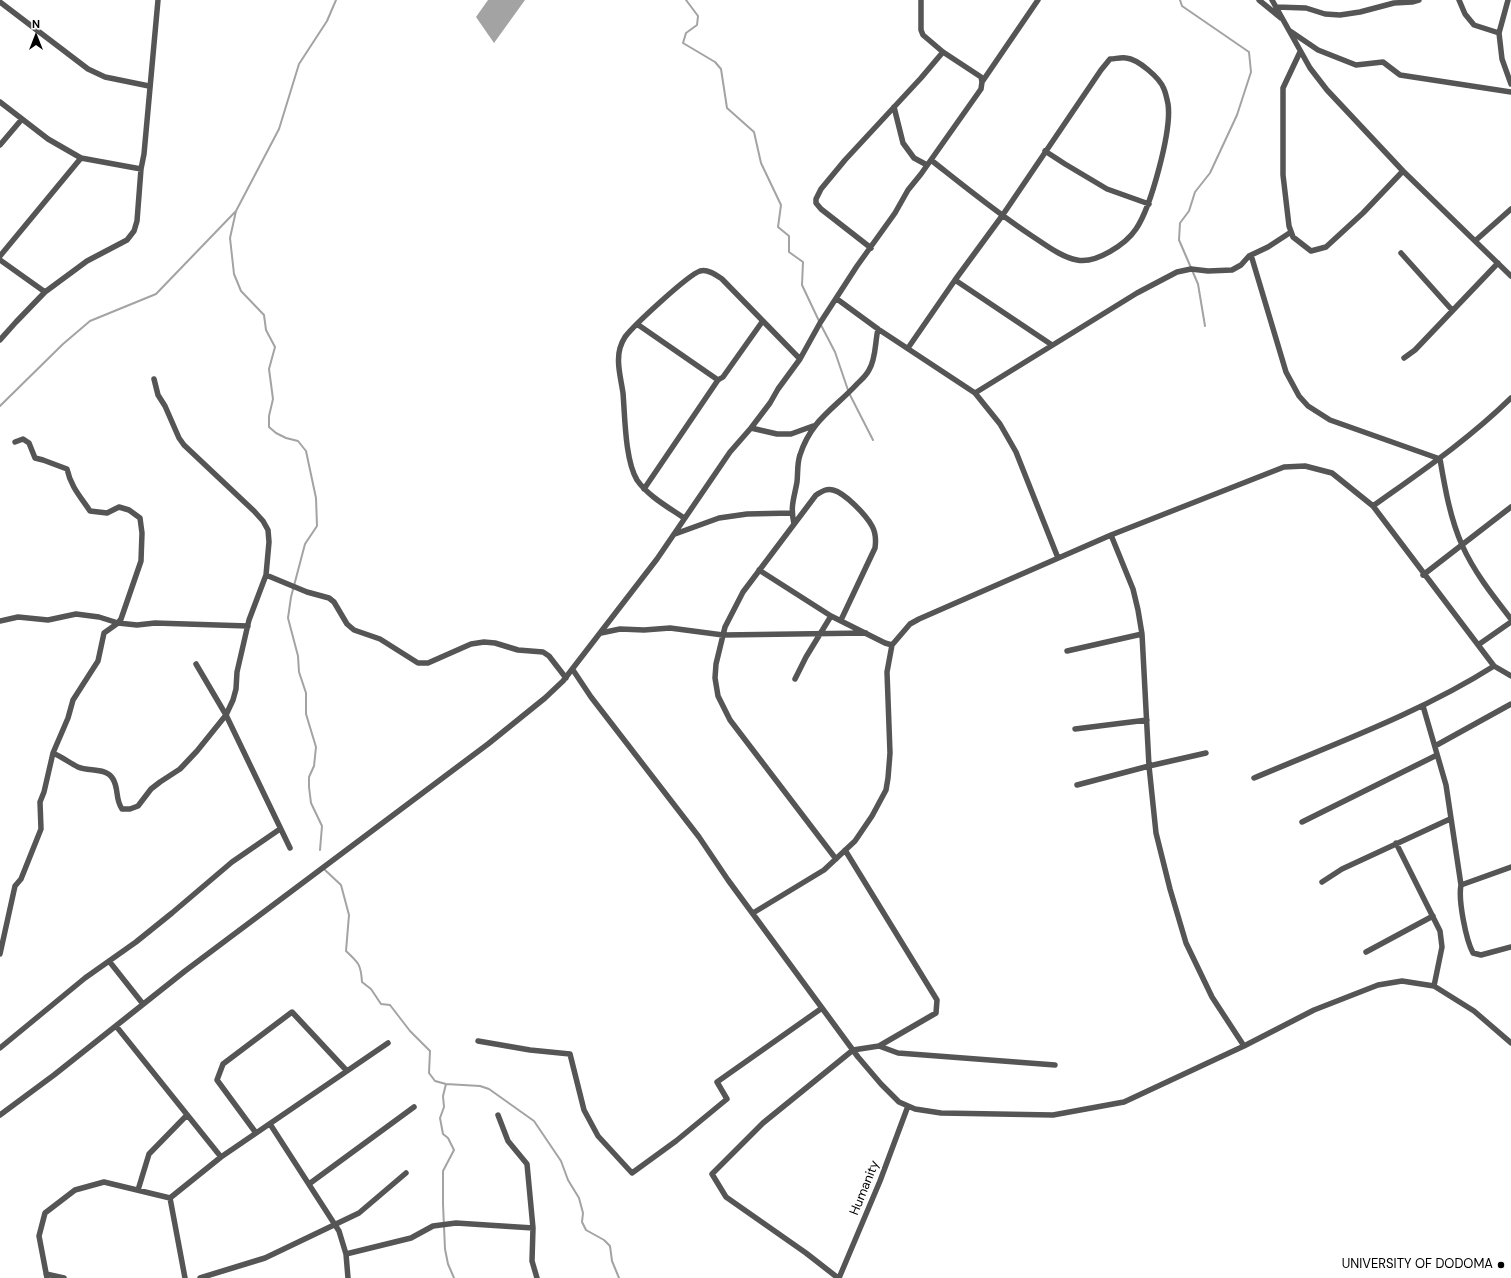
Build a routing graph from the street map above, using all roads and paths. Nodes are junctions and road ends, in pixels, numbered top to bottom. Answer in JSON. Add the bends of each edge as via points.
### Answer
{"nodes":[{"id":1,"x":158,"y":0,"type":"edge"},
{"id":2,"x":921,"y":0,"type":"edge"},
{"id":3,"x":1038,"y":0,"type":"edge"},
{"id":4,"x":1259,"y":0,"type":"edge"},
{"id":5,"x":1272,"y":0,"type":"edge"},
{"id":6,"x":1419,"y":0,"type":"edge"},
{"id":7,"x":1459,"y":0,"type":"edge"},
{"id":8,"x":1508,"y":0,"type":"edge"},
{"id":9,"x":0,"y":2,"type":"edge"},
{"id":10,"x":1276,"y":7,"type":"junction"},
{"id":11,"x":1282,"y":20,"type":"junction"},
{"id":12,"x":1288,"y":30,"type":"junction"},
{"id":13,"x":1499,"y":33,"type":"junction"},
{"id":14,"x":943,"y":52,"type":"junction"},
{"id":15,"x":1300,"y":52,"type":"junction"},
{"id":16,"x":982,"y":82,"type":"junction"},
{"id":17,"x":1511,"y":84,"type":"edge"},
{"id":18,"x":149,"y":86,"type":"junction"},
{"id":19,"x":1511,"y":92,"type":"edge"},
{"id":20,"x":0,"y":102,"type":"edge"},
{"id":21,"x":894,"y":107,"type":"junction"},
{"id":22,"x":22,"y":119,"type":"junction"},
{"id":23,"x":0,"y":145,"type":"edge"},
{"id":24,"x":1045,"y":151,"type":"junction"},
{"id":25,"x":81,"y":158,"type":"junction"},
{"id":26,"x":929,"y":163,"type":"junction"},
{"id":27,"x":141,"y":169,"type":"junction"},
{"id":28,"x":1403,"y":171,"type":"junction"},
{"id":29,"x":1149,"y":204,"type":"junction"},
{"id":30,"x":1511,"y":209,"type":"edge"},
{"id":31,"x":1002,"y":216,"type":"junction"},
{"id":32,"x":1291,"y":232,"type":"junction"},
{"id":33,"x":1475,"y":241,"type":"junction"},
{"id":34,"x":870,"y":248,"type":"junction"},
{"id":35,"x":1401,"y":253,"type":"dead end"},
{"id":36,"x":1251,"y":255,"type":"junction"},
{"id":37,"x":0,"y":256,"type":"edge"},
{"id":38,"x":0,"y":260,"type":"edge"},
{"id":39,"x":1498,"y":263,"type":"junction"},
{"id":40,"x":1511,"y":276,"type":"edge"},
{"id":41,"x":955,"y":280,"type":"junction"},
{"id":42,"x":44,"y":292,"type":"junction"},
{"id":43,"x":837,"y":298,"type":"junction"},
{"id":44,"x":1452,"y":310,"type":"junction"},
{"id":45,"x":762,"y":322,"type":"junction"},
{"id":46,"x":637,"y":324,"type":"junction"},
{"id":47,"x":878,"y":329,"type":"junction"},
{"id":48,"x":0,"y":340,"type":"edge"},
{"id":49,"x":1052,"y":345,"type":"junction"},
{"id":50,"x":908,"y":348,"type":"junction"},
{"id":51,"x":1404,"y":358,"type":"dead end"},
{"id":52,"x":800,"y":359,"type":"junction"},
{"id":53,"x":154,"y":379,"type":"dead end"},
{"id":54,"x":718,"y":380,"type":"junction"},
{"id":55,"x":975,"y":394,"type":"junction"},
{"id":56,"x":1511,"y":398,"type":"edge"},
{"id":57,"x":814,"y":426,"type":"junction"},
{"id":58,"x":751,"y":428,"type":"junction"},
{"id":59,"x":15,"y":442,"type":"dead end"},
{"id":60,"x":1440,"y":459,"type":"junction"},
{"id":61,"x":644,"y":489,"type":"junction"},
{"id":62,"x":1373,"y":506,"type":"junction"},
{"id":63,"x":1511,"y":507,"type":"edge"},
{"id":64,"x":791,"y":513,"type":"junction"},
{"id":65,"x":684,"y":518,"type":"junction"},
{"id":66,"x":794,"y":524,"type":"junction"},
{"id":67,"x":674,"y":534,"type":"junction"},
{"id":68,"x":1111,"y":535,"type":"junction"},
{"id":69,"x":1462,"y":544,"type":"junction"},
{"id":70,"x":1058,"y":558,"type":"junction"},
{"id":71,"x":759,"y":570,"type":"junction"},
{"id":72,"x":266,"y":575,"type":"junction"},
{"id":73,"x":1423,"y":575,"type":"junction"},
{"id":74,"x":831,"y":616,"type":"junction"},
{"id":75,"x":842,"y":620,"type":"junction"},
{"id":76,"x":0,"y":621,"type":"edge"},
{"id":77,"x":1511,"y":621,"type":"edge"},
{"id":78,"x":118,"y":623,"type":"junction"},
{"id":79,"x":248,"y":626,"type":"junction"},
{"id":80,"x":601,"y":633,"type":"junction"},
{"id":81,"x":866,"y":633,"type":"junction"},
{"id":82,"x":820,"y":634,"type":"junction"},
{"id":83,"x":1142,"y":634,"type":"junction"},
{"id":84,"x":723,"y":635,"type":"junction"},
{"id":85,"x":892,"y":645,"type":"junction"},
{"id":86,"x":1478,"y":645,"type":"junction"},
{"id":87,"x":1067,"y":651,"type":"dead end"},
{"id":88,"x":196,"y":664,"type":"dead end"},
{"id":89,"x":1494,"y":666,"type":"junction"},
{"id":90,"x":573,"y":670,"type":"junction"},
{"id":91,"x":1511,"y":676,"type":"edge"},
{"id":92,"x":566,"y":678,"type":"junction"},
{"id":93,"x":795,"y":679,"type":"dead end"},
{"id":94,"x":1511,"y":704,"type":"edge"},
{"id":95,"x":1423,"y":706,"type":"junction"},
{"id":96,"x":226,"y":715,"type":"junction"},
{"id":97,"x":1147,"y":720,"type":"junction"},
{"id":98,"x":1075,"y":729,"type":"dead end"},
{"id":99,"x":1435,"y":746,"type":"junction"},
{"id":100,"x":1206,"y":753,"type":"dead end"},
{"id":101,"x":53,"y":754,"type":"junction"},
{"id":102,"x":1437,"y":755,"type":"junction"},
{"id":103,"x":1149,"y":766,"type":"junction"},
{"id":104,"x":1254,"y":778,"type":"dead end"},
{"id":105,"x":1076,"y":785,"type":"dead end"},
{"id":106,"x":1450,"y":819,"type":"junction"},
{"id":107,"x":1302,"y":822,"type":"dead end"},
{"id":108,"x":280,"y":829,"type":"junction"},
{"id":109,"x":1396,"y":843,"type":"junction"},
{"id":110,"x":290,"y":848,"type":"dead end"},
{"id":111,"x":845,"y":850,"type":"junction"},
{"id":112,"x":836,"y":859,"type":"junction"},
{"id":113,"x":1511,"y":867,"type":"edge"},
{"id":114,"x":1322,"y":882,"type":"dead end"},
{"id":115,"x":1461,"y":885,"type":"junction"},
{"id":116,"x":753,"y":913,"type":"junction"},
{"id":117,"x":1433,"y":916,"type":"junction"},
{"id":118,"x":1511,"y":947,"type":"edge"},
{"id":119,"x":1366,"y":952,"type":"dead end"},
{"id":120,"x":0,"y":954,"type":"edge"},
{"id":121,"x":109,"y":961,"type":"junction"},
{"id":122,"x":1434,"y":986,"type":"junction"},
{"id":123,"x":143,"y":1004,"type":"junction"},
{"id":124,"x":822,"y":1008,"type":"junction"},
{"id":125,"x":116,"y":1026,"type":"junction"},
{"id":126,"x":478,"y":1041,"type":"dead end"},
{"id":127,"x":388,"y":1043,"type":"dead end"},
{"id":128,"x":1511,"y":1044,"type":"edge"},
{"id":129,"x":879,"y":1046,"type":"junction"},
{"id":130,"x":1244,"y":1046,"type":"junction"},
{"id":131,"x":0,"y":1048,"type":"edge"},
{"id":132,"x":853,"y":1050,"type":"junction"},
{"id":133,"x":1055,"y":1065,"type":"dead end"},
{"id":134,"x":347,"y":1071,"type":"junction"},
{"id":135,"x":908,"y":1106,"type":"junction"},
{"id":136,"x":414,"y":1107,"type":"dead end"},
{"id":137,"x":0,"y":1115,"type":"edge"},
{"id":138,"x":187,"y":1115,"type":"junction"},
{"id":139,"x":498,"y":1115,"type":"dead end"},
{"id":140,"x":270,"y":1124,"type":"junction"},
{"id":141,"x":256,"y":1133,"type":"junction"},
{"id":142,"x":221,"y":1157,"type":"junction"},
{"id":143,"x":406,"y":1172,"type":"dead end"},
{"id":144,"x":309,"y":1184,"type":"junction"},
{"id":145,"x":138,"y":1190,"type":"junction"},
{"id":146,"x":170,"y":1198,"type":"junction"},
{"id":147,"x":335,"y":1224,"type":"junction"},
{"id":148,"x":533,"y":1228,"type":"junction"},
{"id":149,"x":346,"y":1254,"type":"junction"},
{"id":150,"x":47,"y":1276,"type":"edge"},
{"id":151,"x":64,"y":1278,"type":"edge"},
{"id":152,"x":185,"y":1278,"type":"edge"},
{"id":153,"x":200,"y":1278,"type":"edge"},
{"id":154,"x":348,"y":1278,"type":"edge"},
{"id":155,"x":537,"y":1278,"type":"edge"},
{"id":156,"x":839,"y":1278,"type":"edge"}],
"edges":[{"from":1,"to":18,"type":"street"},
{"from":2,"to":14,"type":"street","via":[[923,35]]},
{"from":3,"to":16,"type":"street"},
{"from":4,"to":11,"type":"street"},
{"from":5,"to":10,"type":"street"},
{"from":6,"to":10,"type":"street","via":[[1340,14],[1325,14],[1306,8]]},
{"from":7,"to":13,"type":"street","via":[[1465,14],[1474,25]]},
{"from":8,"to":13,"type":"street"},
{"from":9,"to":18,"type":"street","via":[[88,69],[104,77]]},
{"from":10,"to":11,"type":"street"},
{"from":11,"to":12,"type":"street"},
{"from":12,"to":15,"type":"street"},
{"from":12,"to":19,"type":"street","via":[[1318,50],[1356,64],[1383,62],[1400,75]]},
{"from":13,"to":17,"type":"street","via":[[1502,58]]},
{"from":14,"to":16,"type":"street","via":[[981,77]]},
{"from":14,"to":21,"type":"street"},
{"from":15,"to":28,"type":"street","via":[[1327,90]]},
{"from":15,"to":32,"type":"street","via":[[1283,88],[1283,175]]},
{"from":16,"to":26,"type":"street","via":[[981,88]]},
{"from":18,"to":27,"type":"street"},
{"from":20,"to":22,"type":"street"},
{"from":21,"to":26,"type":"street","via":[[904,143],[914,158]]},
{"from":21,"to":34,"type":"street","via":[[821,189],[816,199],[821,209]]},
{"from":22,"to":23,"type":"street"},
{"from":22,"to":25,"type":"street"},
{"from":24,"to":29,"type":"street","via":[[1107,189]]},
{"from":24,"to":29,"type":"street","via":[[1110,59],[1126,58],[1139,63],[1156,77],[1164,88],[1168,106],[1166,130]]},
{"from":24,"to":31,"type":"street"},
{"from":25,"to":27,"type":"street"},
{"from":25,"to":37,"type":"street"},
{"from":26,"to":31,"type":"street"},
{"from":26,"to":34,"type":"street"},
{"from":27,"to":42,"type":"street","via":[[137,221],[127,240],[87,261]]},
{"from":28,"to":32,"type":"street","via":[[1326,247],[1311,251],[1299,243]]},
{"from":28,"to":33,"type":"street"},
{"from":29,"to":31,"type":"street","via":[[1136,230],[1122,244],[1097,258],[1078,260],[1057,252]]},
{"from":30,"to":33,"type":"street"},
{"from":31,"to":41,"type":"street"},
{"from":32,"to":36,"type":"street"},
{"from":33,"to":39,"type":"street"},
{"from":34,"to":43,"type":"street"},
{"from":35,"to":44,"type":"street"},
{"from":36,"to":49,"type":"street","via":[[1232,270],[1191,269],[1177,272],[1137,293]]},
{"from":36,"to":60,"type":"street","via":[[1286,372],[1308,406],[1330,420]]},
{"from":38,"to":42,"type":"street"},
{"from":39,"to":40,"type":"street"},
{"from":39,"to":44,"type":"street"},
{"from":41,"to":49,"type":"street"},
{"from":41,"to":50,"type":"street"},
{"from":42,"to":48,"type":"street"},
{"from":43,"to":47,"type":"street"},
{"from":43,"to":52,"type":"street"},
{"from":44,"to":51,"type":"street","via":[[1415,350]]},
{"from":45,"to":46,"type":"street","via":[[722,279],[711,272],[702,271],[682,283]]},
{"from":45,"to":52,"type":"street"},
{"from":45,"to":54,"type":"street","via":[[723,377]]},
{"from":46,"to":54,"type":"street"},
{"from":46,"to":61,"type":"street","via":[[624,338],[619,363],[629,454],[636,478]]},
{"from":47,"to":50,"type":"street"},
{"from":47,"to":57,"type":"street","via":[[869,370]]},
{"from":49,"to":55,"type":"street"},
{"from":50,"to":55,"type":"street"},
{"from":52,"to":58,"type":"street"},
{"from":53,"to":72,"type":"street","via":[[158,395],[184,445],[263,521],[268,530],[269,542]]},
{"from":54,"to":61,"type":"street"},
{"from":55,"to":70,"type":"street","via":[[1000,424],[1016,452]]},
{"from":56,"to":60,"type":"street"},
{"from":57,"to":58,"type":"street","via":[[791,434],[777,434]]},
{"from":57,"to":64,"type":"street","via":[[800,456]]},
{"from":58,"to":65,"type":"street","via":[[730,452]]},
{"from":59,"to":78,"type":"street","via":[[23,439],[29,443],[35,458],[67,469],[76,493],[90,511],[107,513],[119,507],[130,510],[140,518],[141,561]]},
{"from":60,"to":62,"type":"street"},
{"from":60,"to":69,"type":"street","via":[[1447,498]]},
{"from":61,"to":65,"type":"street"},
{"from":62,"to":68,"type":"street","via":[[1332,474],[1305,466],[1284,466]]},
{"from":62,"to":73,"type":"street"},
{"from":63,"to":69,"type":"street"},
{"from":64,"to":66,"type":"street"},
{"from":64,"to":67,"type":"street","via":[[747,514],[719,518]]},
{"from":65,"to":67,"type":"street"},
{"from":66,"to":71,"type":"street"},
{"from":66,"to":75,"type":"street","via":[[816,495],[824,490],[833,490],[855,506],[872,527],[876,538],[875,548]]},
{"from":67,"to":80,"type":"street"},
{"from":68,"to":70,"type":"street"},
{"from":68,"to":83,"type":"street","via":[[1133,589]]},
{"from":69,"to":73,"type":"street"},
{"from":69,"to":77,"type":"street"},
{"from":70,"to":85,"type":"street","via":[[919,619],[910,624]]},
{"from":71,"to":74,"type":"street"},
{"from":71,"to":84,"type":"street","via":[[743,592],[724,627]]},
{"from":72,"to":79,"type":"street"},
{"from":72,"to":92,"type":"street","via":[[329,598],[354,630],[380,639],[418,663],[428,663],[470,644],[495,643],[518,650],[543,652]]},
{"from":73,"to":86,"type":"street"},
{"from":74,"to":75,"type":"street"},
{"from":74,"to":82,"type":"street"},
{"from":75,"to":81,"type":"street"},
{"from":76,"to":78,"type":"street","via":[[18,617],[48,620],[76,614]]},
{"from":77,"to":86,"type":"street"},
{"from":78,"to":79,"type":"street"},
{"from":78,"to":101,"type":"street","via":[[104,633],[98,662],[73,700]]},
{"from":79,"to":96,"type":"street","via":[[237,672],[236,689]]},
{"from":80,"to":84,"type":"street","via":[[620,629],[670,628]]},
{"from":80,"to":90,"type":"street"},
{"from":81,"to":82,"type":"street"},
{"from":81,"to":85,"type":"street"},
{"from":82,"to":84,"type":"street"},
{"from":82,"to":93,"type":"street"},
{"from":83,"to":87,"type":"street"},
{"from":83,"to":97,"type":"street"},
{"from":84,"to":112,"type":"street","via":[[715,678],[718,696],[730,720]]},
{"from":85,"to":111,"type":"street","via":[[887,672],[890,762],[886,790],[855,841]]},
{"from":86,"to":89,"type":"street"},
{"from":88,"to":96,"type":"street"},
{"from":89,"to":91,"type":"street"},
{"from":89,"to":95,"type":"street"},
{"from":90,"to":92,"type":"street"},
{"from":90,"to":116,"type":"street"},
{"from":92,"to":123,"type":"street","via":[[488,744]]},
{"from":94,"to":99,"type":"street"},
{"from":95,"to":99,"type":"street"},
{"from":95,"to":104,"type":"street"},
{"from":96,"to":101,"type":"street","via":[[180,769],[151,789],[138,806],[130,810],[122,808],[117,802],[114,780],[110,776],[100,771],[78,767]]},
{"from":96,"to":108,"type":"street"},
{"from":97,"to":98,"type":"street"},
{"from":97,"to":103,"type":"street"},
{"from":99,"to":102,"type":"street"},
{"from":100,"to":103,"type":"street"},
{"from":101,"to":120,"type":"street","via":[[40,802],[41,829],[21,879],[15,886]]},
{"from":102,"to":106,"type":"street","via":[[1446,786]]},
{"from":102,"to":107,"type":"street"},
{"from":103,"to":105,"type":"street"},
{"from":103,"to":130,"type":"street","via":[[1156,833],[1186,943],[1212,996]]},
{"from":106,"to":109,"type":"street"},
{"from":106,"to":115,"type":"street","via":[[1453,824]]},
{"from":108,"to":110,"type":"street"},
{"from":108,"to":121,"type":"street","via":[[232,862],[136,942]]},
{"from":109,"to":114,"type":"street","via":[[1342,869]]},
{"from":109,"to":117,"type":"street"},
{"from":111,"to":112,"type":"street"},
{"from":111,"to":129,"type":"street","via":[[937,1000],[936,1013]]},
{"from":112,"to":116,"type":"street","via":[[824,870]]},
{"from":113,"to":115,"type":"street"},
{"from":115,"to":118,"type":"street","via":[[1464,920],[1473,953],[1481,955]]},
{"from":116,"to":124,"type":"street"},
{"from":117,"to":119,"type":"street"},
{"from":117,"to":122,"type":"street","via":[[1440,931],[1442,947]]},
{"from":121,"to":123,"type":"street"},
{"from":121,"to":131,"type":"street"},
{"from":122,"to":128,"type":"street","via":[[1474,1011]]},
{"from":122,"to":130,"type":"street","via":[[1402,981],[1378,985],[1314,1010]]},
{"from":123,"to":125,"type":"street"},
{"from":124,"to":126,"type":"street","via":[[717,1082],[727,1099],[632,1173],[598,1136],[584,1110],[570,1054]]},
{"from":124,"to":132,"type":"street"},
{"from":125,"to":137,"type":"street"},
{"from":125,"to":138,"type":"street"},
{"from":127,"to":134,"type":"street"},
{"from":129,"to":132,"type":"street"},
{"from":129,"to":133,"type":"street","via":[[898,1053]]},
{"from":130,"to":135,"type":"street","via":[[1124,1102],[1053,1115],[941,1113]]},
{"from":132,"to":135,"type":"street","via":[[881,1084],[899,1102]]},
{"from":132,"to":156,"type":"street","via":[[763,1123],[712,1174],[726,1197]]},
{"from":134,"to":140,"type":"street"},
{"from":134,"to":141,"type":"street","via":[[292,1012],[223,1064],[217,1080]]},
{"from":135,"to":156,"type":"street","name":"Humanity"},
{"from":136,"to":144,"type":"street"},
{"from":138,"to":142,"type":"street"},
{"from":138,"to":145,"type":"street","via":[[149,1154]]},
{"from":139,"to":148,"type":"street","via":[[508,1141],[527,1164]]},
{"from":140,"to":141,"type":"street"},
{"from":140,"to":144,"type":"street"},
{"from":141,"to":142,"type":"street"},
{"from":142,"to":146,"type":"street"},
{"from":143,"to":147,"type":"street","via":[[358,1213]]},
{"from":144,"to":147,"type":"street"},
{"from":145,"to":146,"type":"street"},
{"from":145,"to":150,"type":"street","via":[[104,1182],[75,1190],[45,1213],[40,1236]]},
{"from":146,"to":152,"type":"street"},
{"from":147,"to":149,"type":"street"},
{"from":147,"to":153,"type":"street","via":[[265,1258]]},
{"from":148,"to":149,"type":"street","via":[[456,1223],[433,1226],[411,1238]]},
{"from":148,"to":155,"type":"street","via":[[532,1262]]},
{"from":149,"to":154,"type":"street"},
{"from":150,"to":151,"type":"street"}]}
